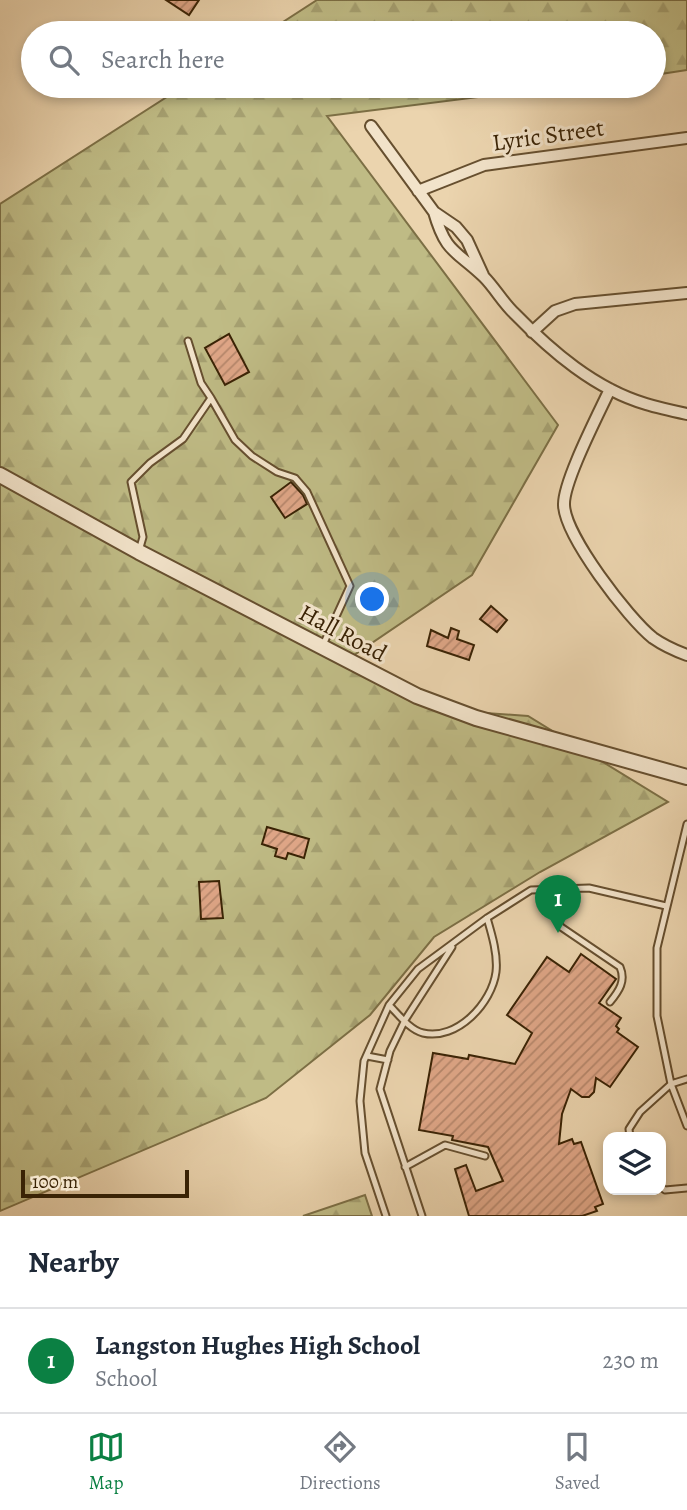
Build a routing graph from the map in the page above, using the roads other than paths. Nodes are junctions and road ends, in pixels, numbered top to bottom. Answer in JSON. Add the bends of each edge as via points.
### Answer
{"nodes":[{"id":1,"x":371,"y":126,"type":"dead end"},
{"id":2,"x":687,"y":138,"type":"edge"},
{"id":3,"x":418,"y":191,"type":"junction"},
{"id":4,"x":434,"y":212,"type":"junction"},
{"id":5,"x":484,"y":278,"type":"junction"},
{"id":6,"x":687,"y":293,"type":"edge"},
{"id":7,"x":533,"y":332,"type":"junction"},
{"id":8,"x":188,"y":341,"type":"dead end"},
{"id":9,"x":610,"y":389,"type":"junction"},
{"id":10,"x":211,"y":398,"type":"junction"},
{"id":11,"x":687,"y":414,"type":"edge"},
{"id":12,"x":0,"y":475,"type":"edge"},
{"id":13,"x":139,"y":552,"type":"junction"},
{"id":14,"x":321,"y":648,"type":"junction"},
{"id":15,"x":687,"y":655,"type":"edge"},
{"id":16,"x":687,"y":777,"type":"edge"},
{"id":17,"x":687,"y":824,"type":"edge"},
{"id":18,"x":545,"y":889,"type":"junction"},
{"id":19,"x":666,"y":906,"type":"junction"},
{"id":20,"x":487,"y":918,"type":"junction"},
{"id":21,"x":456,"y":942,"type":"junction"},
{"id":22,"x":610,"y":1002,"type":"dead end"},
{"id":23,"x":389,"y":1005,"type":"junction"},
{"id":24,"x":405,"y":1020,"type":"junction"},
{"id":25,"x":367,"y":1056,"type":"junction"},
{"id":26,"x":388,"y":1060,"type":"junction"},
{"id":27,"x":687,"y":1079,"type":"edge"},
{"id":28,"x":671,"y":1084,"type":"junction"},
{"id":29,"x":687,"y":1126,"type":"edge"},
{"id":30,"x":629,"y":1132,"type":"edge"},
{"id":31,"x":485,"y":1156,"type":"dead end"},
{"id":32,"x":405,"y":1167,"type":"junction"},
{"id":33,"x":687,"y":1188,"type":"edge"},
{"id":34,"x":666,"y":1190,"type":"edge"},
{"id":35,"x":386,"y":1216,"type":"edge"},
{"id":36,"x":422,"y":1216,"type":"edge"}],
"edges":[{"from":1,"to":3,"type":"street"},
{"from":2,"to":3,"type":"street","name":"Lyric Street","via":[[484,165]]},
{"from":3,"to":4,"type":"street"},
{"from":4,"to":5,"type":"street","via":[[467,240]]},
{"from":4,"to":5,"type":"street","via":[[446,243]]},
{"from":5,"to":7,"type":"street"},
{"from":6,"to":7,"type":"street","via":[[575,304],[555,311]]},
{"from":7,"to":9,"type":"street"},
{"from":8,"to":10,"type":"lane","via":[[201,383]]},
{"from":9,"to":11,"type":"street","via":[[644,404]]},
{"from":9,"to":15,"type":"street","via":[[570,479],[564,504],[569,523],[628,614],[654,639]]},
{"from":10,"to":13,"type":"lane","via":[[183,439],[131,482],[142,537]]},
{"from":10,"to":14,"type":"lane","via":[[236,440],[252,456],[295,478],[307,492],[350,586]]},
{"from":12,"to":13,"type":"street","name":"Hall Road"},
{"from":13,"to":14,"type":"street","name":"Hall Road"},
{"from":14,"to":16,"type":"street","name":"Hall Road","via":[[417,696],[476,718]]},
{"from":17,"to":19,"type":"lane"},
{"from":18,"to":19,"type":"lane","via":[[589,888]]},
{"from":18,"to":20,"type":"lane","via":[[531,890]]},
{"from":18,"to":22,"type":"lane","via":[[561,927],[620,967],[622,982]]},
{"from":19,"to":28,"type":"lane","via":[[657,948],[657,1016]]},
{"from":20,"to":21,"type":"lane"},
{"from":20,"to":24,"type":"lane","via":[[496,972],[478,1009],[445,1032],[423,1033]]},
{"from":21,"to":23,"type":"lane","via":[[418,970]]},
{"from":21,"to":24,"type":"lane"},
{"from":23,"to":24,"type":"lane"},
{"from":23,"to":25,"type":"lane"},
{"from":24,"to":26,"type":"lane"},
{"from":25,"to":26,"type":"lane"},
{"from":25,"to":35,"type":"lane","via":[[360,1101],[365,1153]]},
{"from":26,"to":32,"type":"lane","via":[[380,1089]]},
{"from":27,"to":28,"type":"lane"},
{"from":28,"to":29,"type":"lane"},
{"from":28,"to":30,"type":"lane","via":[[640,1112]]},
{"from":31,"to":32,"type":"lane","via":[[446,1145]]},
{"from":32,"to":36,"type":"lane"},
{"from":33,"to":34,"type":"lane"}]}
